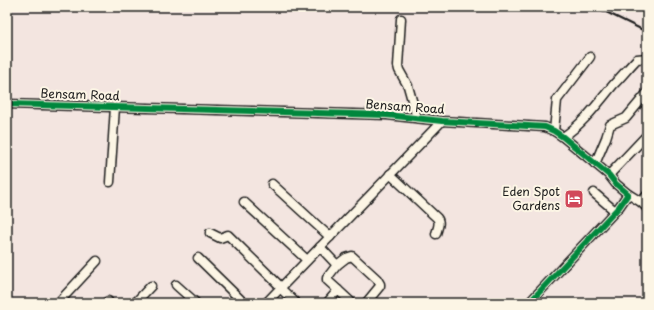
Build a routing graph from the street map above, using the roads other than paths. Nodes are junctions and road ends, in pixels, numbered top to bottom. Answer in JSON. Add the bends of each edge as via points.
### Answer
{"nodes":[{"id":1,"x":401,"y":18,"type":"dead end"},
{"id":2,"x":590,"y":57,"type":"dead end"},
{"id":3,"x":647,"y":58,"type":"edge"},
{"id":4,"x":647,"y":93,"type":"edge"},
{"id":5,"x":7,"y":104,"type":"edge"},
{"id":6,"x":115,"y":107,"type":"junction"},
{"id":7,"x":417,"y":118,"type":"junction"},
{"id":8,"x":442,"y":121,"type":"junction"},
{"id":9,"x":554,"y":131,"type":"junction"},
{"id":10,"x":647,"y":135,"type":"edge"},
{"id":11,"x":563,"y":137,"type":"junction"},
{"id":12,"x":595,"y":164,"type":"junction"},
{"id":13,"x":390,"y":174,"type":"junction"},
{"id":14,"x":609,"y":176,"type":"junction"},
{"id":15,"x":110,"y":182,"type":"dead end"},
{"id":16,"x":272,"y":184,"type":"dead end"},
{"id":17,"x":594,"y":193,"type":"dead end"},
{"id":18,"x":628,"y":194,"type":"junction"},
{"id":19,"x":647,"y":195,"type":"edge"},
{"id":20,"x":244,"y":202,"type":"dead end"},
{"id":21,"x":641,"y":202,"type":"junction"},
{"id":22,"x":647,"y":208,"type":"edge"},
{"id":23,"x":615,"y":211,"type":"junction"},
{"id":24,"x":210,"y":233,"type":"dead end"},
{"id":25,"x":436,"y":234,"type":"dead end"},
{"id":26,"x":330,"y":236,"type":"junction"},
{"id":27,"x":320,"y":247,"type":"junction"},
{"id":28,"x":198,"y":258,"type":"dead end"},
{"id":29,"x":307,"y":260,"type":"junction"},
{"id":30,"x":97,"y":261,"type":"dead end"},
{"id":31,"x":337,"y":265,"type":"junction"},
{"id":32,"x":176,"y":285,"type":"dead end"},
{"id":33,"x":151,"y":286,"type":"dead end"},
{"id":34,"x":280,"y":288,"type":"junction"},
{"id":35,"x":338,"y":290,"type":"junction"},
{"id":36,"x":58,"y":303,"type":"edge"},
{"id":37,"x":135,"y":303,"type":"edge"},
{"id":38,"x":196,"y":303,"type":"edge"},
{"id":39,"x":244,"y":303,"type":"edge"},
{"id":40,"x":266,"y":303,"type":"edge"},
{"id":41,"x":296,"y":303,"type":"edge"},
{"id":42,"x":327,"y":303,"type":"edge"},
{"id":43,"x":352,"y":303,"type":"edge"},
{"id":44,"x":366,"y":303,"type":"edge"},
{"id":45,"x":529,"y":303,"type":"edge"}],
"edges":[{"from":1,"to":7,"type":"street","via":[[398,66],[408,86]]},
{"from":2,"to":9,"type":"street","via":[[557,100]]},
{"from":3,"to":11,"type":"street","via":[[637,59],[591,114]]},
{"from":4,"to":12,"type":"street","via":[[626,118],[610,125]]},
{"from":5,"to":6,"type":"street","name":"Bensam Road"},
{"from":6,"to":7,"type":"street","name":"Bensam Road"},
{"from":6,"to":15,"type":"street"},
{"from":7,"to":8,"type":"street","name":"Bensam Road"},
{"from":8,"to":9,"type":"street","name":"Bensam Road","via":[[545,127]]},
{"from":8,"to":13,"type":"street"},
{"from":9,"to":11,"type":"street","name":"Bensam Road"},
{"from":10,"to":14,"type":"street"},
{"from":11,"to":12,"type":"street","name":"Bensam Road"},
{"from":12,"to":14,"type":"street","name":"Bensam Road"},
{"from":13,"to":25,"type":"street","via":[[437,218],[439,226]]},
{"from":13,"to":26,"type":"street"},
{"from":14,"to":18,"type":"street","name":"Bensam Road"},
{"from":16,"to":26,"type":"street"},
{"from":17,"to":23,"type":"street"},
{"from":18,"to":21,"type":"street","name":"Bensam Road"},
{"from":18,"to":23,"type":"street"},
{"from":19,"to":21,"type":"street"},
{"from":20,"to":29,"type":"street"},
{"from":21,"to":22,"type":"street","name":"Bensam Road"},
{"from":23,"to":45,"type":"street"},
{"from":24,"to":34,"type":"street","via":[[220,238],[228,235]]},
{"from":26,"to":27,"type":"street"},
{"from":27,"to":29,"type":"street"},
{"from":27,"to":31,"type":"street"},
{"from":28,"to":39,"type":"street"},
{"from":29,"to":34,"type":"street"},
{"from":30,"to":36,"type":"street"},
{"from":31,"to":35,"type":"street","via":[[327,280]]},
{"from":31,"to":44,"type":"street","via":[[352,256],[377,279],[380,286]]},
{"from":32,"to":38,"type":"street"},
{"from":33,"to":37,"type":"street"},
{"from":34,"to":40,"type":"street"},
{"from":34,"to":41,"type":"street"},
{"from":35,"to":42,"type":"street"},
{"from":35,"to":43,"type":"street"}]}
